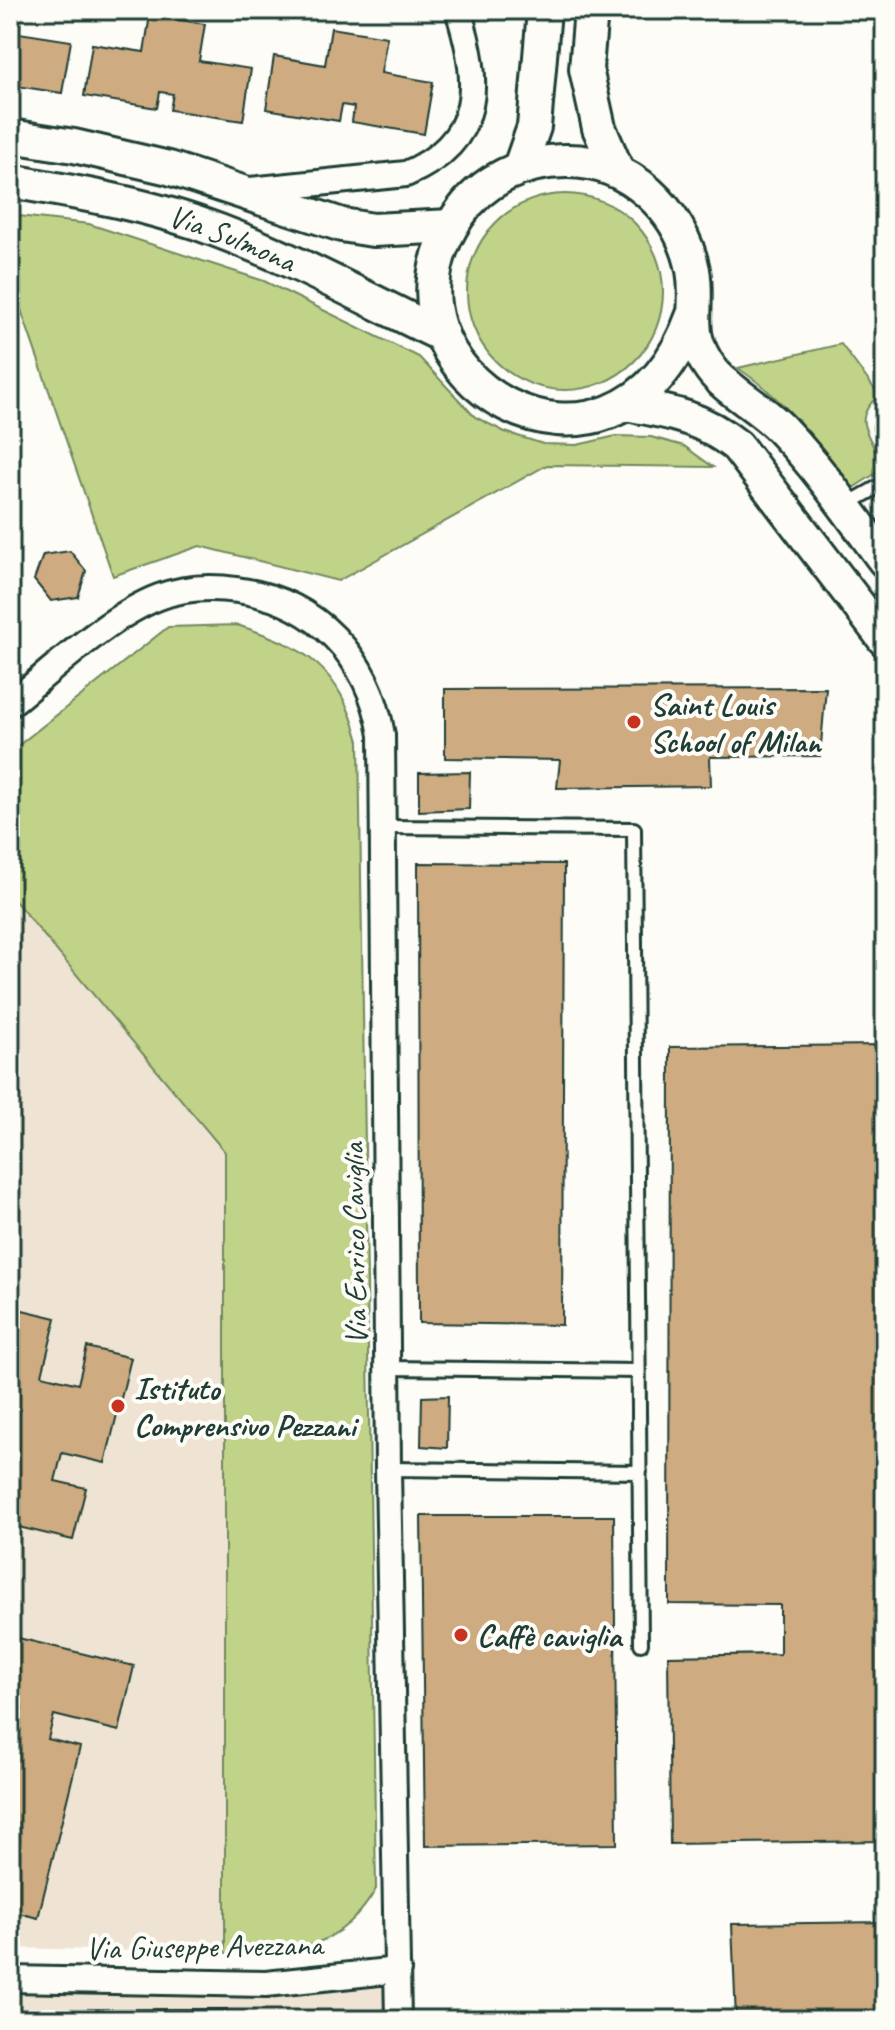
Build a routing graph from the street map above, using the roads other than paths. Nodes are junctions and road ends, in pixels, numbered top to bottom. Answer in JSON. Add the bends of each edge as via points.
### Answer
{"nodes":[{"id":1,"x":458,"y":10,"type":"edge"},
{"id":2,"x":544,"y":10,"type":"edge"},
{"id":3,"x":591,"y":10,"type":"edge"},
{"id":4,"x":10,"y":136,"type":"edge"},
{"id":5,"x":520,"y":167,"type":"junction"},
{"id":6,"x":617,"y":170,"type":"junction"},
{"id":7,"x":10,"y":181,"type":"edge"},
{"id":8,"x":243,"y":190,"type":"junction"},
{"id":9,"x":451,"y":226,"type":"junction"},
{"id":10,"x":693,"y":315,"type":"junction"},
{"id":11,"x":442,"y":335,"type":"junction"},
{"id":12,"x":626,"y":404,"type":"junction"},
{"id":13,"x":885,"y":416,"type":"edge"},
{"id":14,"x":885,"y":438,"type":"edge"},
{"id":15,"x":885,"y":483,"type":"edge"},
{"id":16,"x":844,"y":506,"type":"junction"},
{"id":17,"x":885,"y":561,"type":"edge"},
{"id":18,"x":885,"y":640,"type":"edge"},
{"id":19,"x":10,"y":704,"type":"edge"},
{"id":20,"x":382,"y":827,"type":"junction"},
{"id":21,"x":387,"y":1368,"type":"junction"},
{"id":22,"x":638,"y":1371,"type":"junction"},
{"id":23,"x":388,"y":1469,"type":"junction"},
{"id":24,"x":640,"y":1472,"type":"junction"},
{"id":25,"x":641,"y":1644,"type":"dead end"},
{"id":26,"x":398,"y":1970,"type":"junction"},
{"id":27,"x":10,"y":1979,"type":"edge"},
{"id":28,"x":398,"y":2020,"type":"edge"}],
"edges":[{"from":1,"to":8,"type":"street","via":[[472,82],[470,110],[462,133],[447,152],[406,174]]},
{"from":2,"to":5,"type":"street","via":[[534,127]]},
{"from":3,"to":6,"type":"street","via":[[586,69],[599,128]]},
{"from":4,"to":8,"type":"street","name":"Via Sulmona","via":[[116,155]]},
{"from":5,"to":6,"type":"street","via":[[567,160]]},
{"from":5,"to":9,"type":"street","via":[[484,188]]},
{"from":6,"to":10,"type":"street","via":[[650,193],[684,241],[693,273]]},
{"from":7,"to":11,"type":"street","name":"Via Sulmona","via":[[151,209],[217,230],[286,257]]},
{"from":8,"to":9,"type":"street","name":"Via Sulmona","via":[[342,225],[373,230]]},
{"from":9,"to":11,"type":"street","via":[[435,276]]},
{"from":10,"to":12,"type":"street","via":[[663,374]]},
{"from":10,"to":16,"type":"street","via":[[695,342],[715,375],[784,431]]},
{"from":11,"to":12,"type":"street","via":[[470,379],[517,410],[572,419]]},
{"from":12,"to":18,"type":"street","via":[[685,415],[737,446]]},
{"from":13,"to":14,"type":"lane"},
{"from":15,"to":16,"type":"lane"},
{"from":16,"to":17,"type":"street"},
{"from":19,"to":20,"type":"street","name":"Via Enrico Caviglia","via":[[118,619],[161,596],[212,587],[284,602],[331,633],[375,704],[382,735]]},
{"from":20,"to":21,"type":"street","name":"Via Enrico Caviglia"},
{"from":20,"to":22,"type":"lane","via":[[634,829]]},
{"from":21,"to":22,"type":"lane"},
{"from":21,"to":23,"type":"street","name":"Via Enrico Caviglia"},
{"from":22,"to":24,"type":"lane"},
{"from":23,"to":24,"type":"lane"},
{"from":23,"to":26,"type":"street","name":"Via Enrico Caviglia"},
{"from":24,"to":25,"type":"lane"},
{"from":26,"to":27,"type":"street","name":"Via Giuseppe Avezzana","via":[[266,1984]]},
{"from":26,"to":28,"type":"street","name":"Via Enrico Caviglia"}]}
